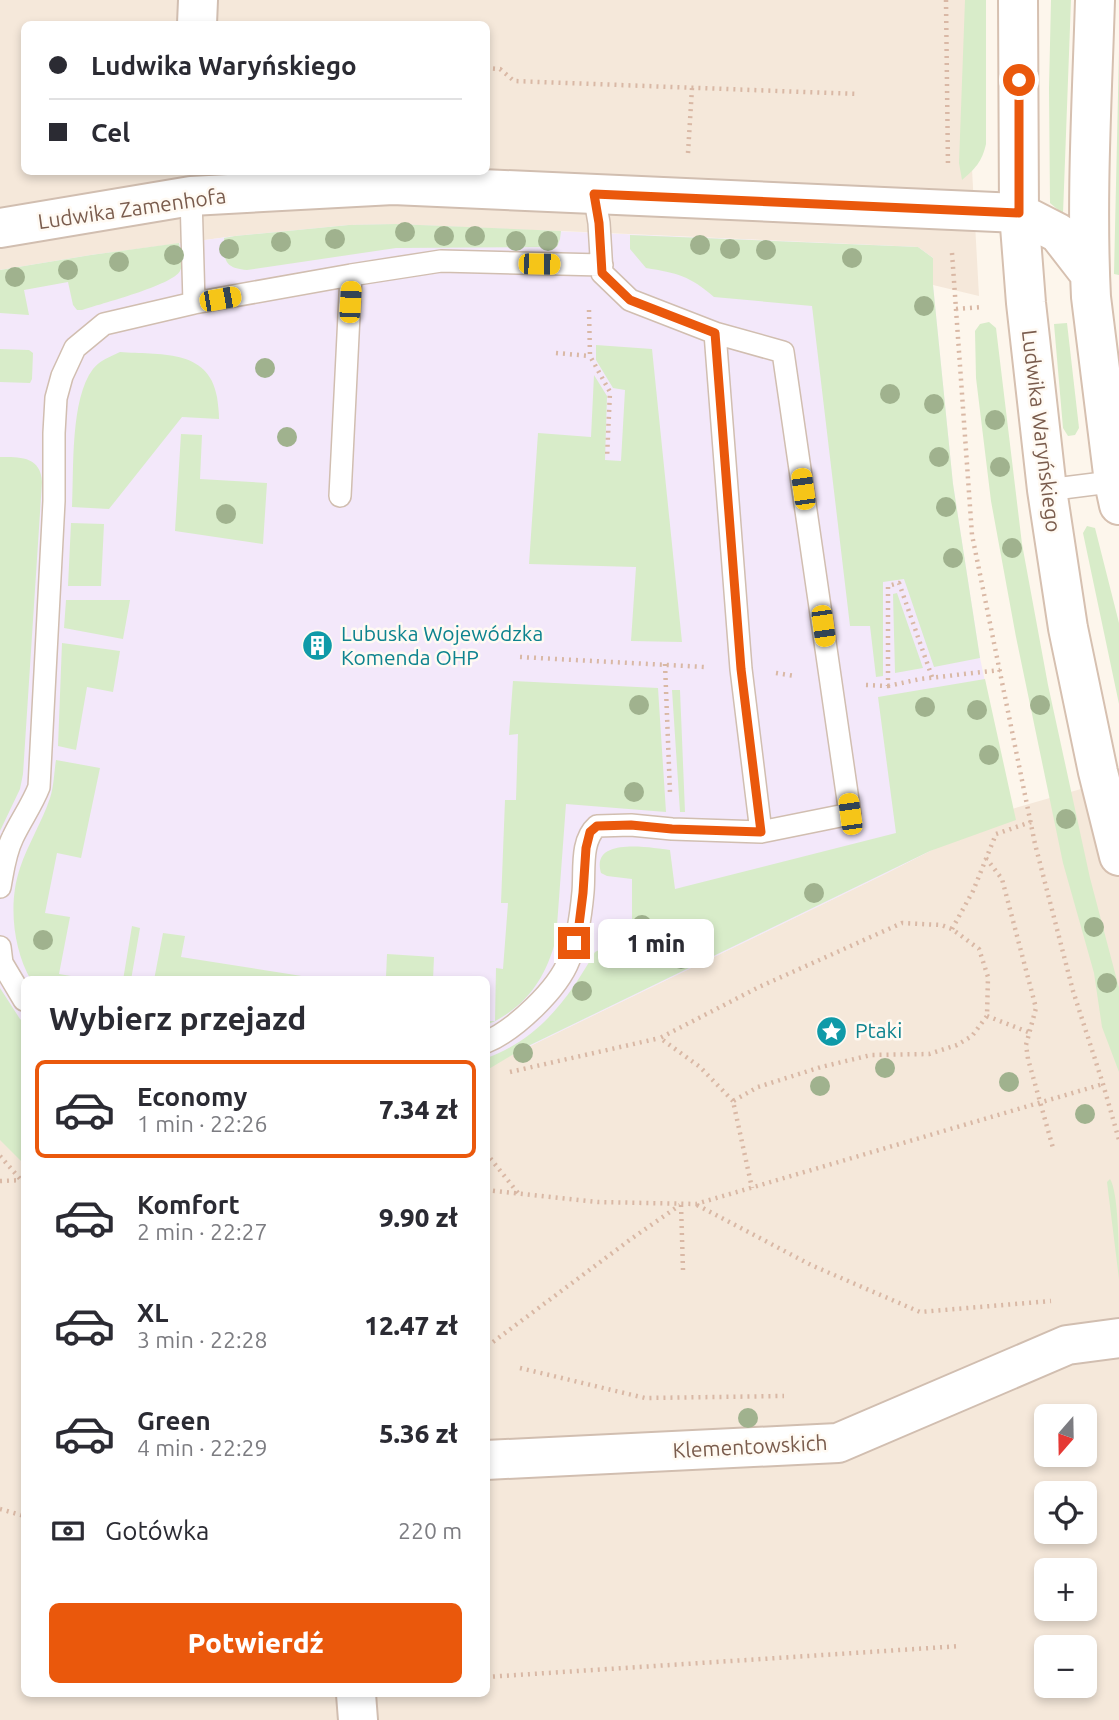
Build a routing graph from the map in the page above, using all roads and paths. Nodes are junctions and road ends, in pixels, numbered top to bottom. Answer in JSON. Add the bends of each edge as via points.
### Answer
{"nodes":[{"id":1,"x":198,"y":0,"type":"edge"},
{"id":2,"x":946,"y":0,"type":"edge"},
{"id":3,"x":1018,"y":0,"type":"edge"},
{"id":4,"x":1095,"y":0,"type":"edge"},
{"id":5,"x":197,"y":21,"type":"edge"},
{"id":6,"x":490,"y":68,"type":"edge"},
{"id":7,"x":692,"y":88,"type":"junction"},
{"id":8,"x":858,"y":94,"type":"dead end"},
{"id":9,"x":690,"y":145,"type":"dead end"},
{"id":10,"x":192,"y":184,"type":"edge"},
{"id":11,"x":594,"y":194,"type":"junction"},
{"id":12,"x":949,"y":210,"type":"junction"},
{"id":13,"x":1019,"y":213,"type":"junction"},
{"id":14,"x":0,"y":228,"type":"edge"},
{"id":15,"x":602,"y":265,"type":"junction"},
{"id":16,"x":1089,"y":273,"type":"junction"},
{"id":17,"x":351,"y":275,"type":"junction"},
{"id":18,"x":194,"y":303,"type":"junction"},
{"id":19,"x":983,"y":307,"type":"dead end"},
{"id":20,"x":956,"y":309,"type":"junction"},
{"id":21,"x":715,"y":333,"type":"junction"},
{"id":22,"x":556,"y":353,"type":"dead end"},
{"id":23,"x":607,"y":458,"type":"dead end"},
{"id":24,"x":1117,"y":489,"type":"edge"},
{"id":25,"x":1047,"y":490,"type":"junction"},
{"id":26,"x":340,"y":496,"type":"dead end"},
{"id":27,"x":520,"y":657,"type":"dead end"},
{"id":28,"x":665,"y":664,"type":"junction"},
{"id":29,"x":741,"y":669,"type":"junction"},
{"id":30,"x":1000,"y":670,"type":"junction"},
{"id":31,"x":932,"y":677,"type":"junction"},
{"id":32,"x":831,"y":680,"type":"junction"},
{"id":33,"x":888,"y":686,"type":"junction"},
{"id":34,"x":1031,"y":822,"type":"junction"},
{"id":35,"x":672,"y":829,"type":"junction"},
{"id":36,"x":761,"y":832,"type":"junction"},
{"id":37,"x":1119,"y":856,"type":"edge"},
{"id":38,"x":986,"y":858,"type":"junction"},
{"id":39,"x":0,"y":887,"type":"edge"},
{"id":40,"x":952,"y":929,"type":"junction"},
{"id":41,"x":0,"y":947,"type":"edge"},
{"id":42,"x":21,"y":995,"type":"edge"},
{"id":43,"x":986,"y":1016,"type":"junction"},
{"id":44,"x":1028,"y":1032,"type":"junction"},
{"id":45,"x":660,"y":1038,"type":"junction"},
{"id":46,"x":490,"y":1040,"type":"edge"},
{"id":47,"x":500,"y":1074,"type":"dead end"},
{"id":48,"x":1103,"y":1084,"type":"junction"},
{"id":49,"x":733,"y":1101,"type":"junction"},
{"id":50,"x":1040,"y":1102,"type":"junction"},
{"id":51,"x":1119,"y":1140,"type":"edge"},
{"id":52,"x":1054,"y":1148,"type":"dead end"},
{"id":53,"x":0,"y":1156,"type":"edge"},
{"id":54,"x":490,"y":1158,"type":"edge"},
{"id":55,"x":21,"y":1178,"type":"edge"},
{"id":56,"x":21,"y":1180,"type":"edge"},
{"id":57,"x":0,"y":1181,"type":"edge"},
{"id":58,"x":752,"y":1188,"type":"junction"},
{"id":59,"x":490,"y":1190,"type":"edge"},
{"id":60,"x":519,"y":1194,"type":"junction"},
{"id":61,"x":681,"y":1204,"type":"junction"},
{"id":62,"x":696,"y":1204,"type":"junction"},
{"id":63,"x":683,"y":1270,"type":"dead end"},
{"id":64,"x":1051,"y":1301,"type":"dead end"},
{"id":65,"x":1119,"y":1339,"type":"edge"},
{"id":66,"x":490,"y":1342,"type":"edge"},
{"id":67,"x":520,"y":1368,"type":"dead end"},
{"id":68,"x":784,"y":1396,"type":"dead end"},
{"id":69,"x":490,"y":1460,"type":"edge"},
{"id":70,"x":0,"y":1509,"type":"edge"},
{"id":71,"x":21,"y":1515,"type":"edge"},
{"id":72,"x":961,"y":1646,"type":"dead end"},
{"id":73,"x":490,"y":1677,"type":"edge"},
{"id":74,"x":356,"y":1697,"type":"edge"},
{"id":75,"x":358,"y":1720,"type":"edge"}],
"edges":[{"from":1,"to":5,"type":"street"},
{"from":2,"to":12,"type":"path"},
{"from":3,"to":13,"type":"street","name":"Ludwika Waryńskiego"},
{"from":4,"to":16,"type":"street"},
{"from":6,"to":7,"type":"path","via":[[500,69],[514,81]]},
{"from":7,"to":8,"type":"path"},
{"from":7,"to":9,"type":"path"},
{"from":10,"to":11,"type":"street","name":"Ludwika Zamenhofa","via":[[393,185]]},
{"from":10,"to":14,"type":"street","name":"Ludwika Zamenhofa"},
{"from":10,"to":18,"type":"lane"},
{"from":11,"to":12,"type":"street","name":"Ludwika Zamenhofa"},
{"from":11,"to":15,"type":"lane"},
{"from":12,"to":13,"type":"street","name":"Ludwika Zamenhofa"},
{"from":12,"to":20,"type":"path"},
{"from":13,"to":16,"type":"street","via":[[1058,233]]},
{"from":13,"to":25,"type":"street","name":"Ludwika Waryńskiego"},
{"from":15,"to":17,"type":"lane","via":[[441,261]]},
{"from":15,"to":21,"type":"lane","via":[[602,273],[630,300]]},
{"from":16,"to":24,"type":"street"},
{"from":17,"to":18,"type":"lane"},
{"from":17,"to":26,"type":"lane"},
{"from":18,"to":39,"type":"lane","via":[[104,324],[75,348],[62,376],[54,433],[39,787],[12,839]]},
{"from":19,"to":20,"type":"path"},
{"from":20,"to":30,"type":"path","via":[[972,535]]},
{"from":21,"to":29,"type":"lane"},
{"from":21,"to":32,"type":"lane","via":[[783,352]]},
{"from":22,"to":23,"type":"path","via":[[590,356],[610,392]]},
{"from":24,"to":25,"type":"lane"},
{"from":25,"to":37,"type":"street","name":"Ludwika Waryńskiego","via":[[1068,628]]},
{"from":27,"to":28,"type":"path"},
{"from":28,"to":29,"type":"path"},
{"from":28,"to":35,"type":"path"},
{"from":29,"to":32,"type":"path"},
{"from":29,"to":36,"type":"lane"},
{"from":30,"to":31,"type":"path"},
{"from":30,"to":34,"type":"path"},
{"from":31,"to":33,"type":"path"},
{"from":31,"to":33,"type":"path","via":[[899,583],[888,586]]},
{"from":32,"to":33,"type":"path"},
{"from":32,"to":36,"type":"lane","via":[[850,814]]},
{"from":34,"to":38,"type":"path","via":[[996,834]]},
{"from":34,"to":48,"type":"path","via":[[1073,991]]},
{"from":35,"to":36,"type":"lane"},
{"from":35,"to":46,"type":"lane","via":[[610,824],[590,832],[579,925],[569,962],[531,1012]]},
{"from":38,"to":40,"type":"path"},
{"from":38,"to":44,"type":"path","via":[[1002,879],[1036,1009]]},
{"from":40,"to":43,"type":"path","via":[[979,949],[988,977]]},
{"from":40,"to":45,"type":"path","via":[[902,923]]},
{"from":41,"to":42,"type":"lane","via":[[2,963]]},
{"from":43,"to":44,"type":"path"},
{"from":43,"to":49,"type":"path","via":[[972,1036],[957,1045],[929,1054],[871,1055],[821,1067],[758,1087]]},
{"from":44,"to":50,"type":"path","via":[[1028,1059]]},
{"from":45,"to":47,"type":"path"},
{"from":45,"to":49,"type":"path","via":[[700,1067]]},
{"from":48,"to":50,"type":"path"},
{"from":48,"to":51,"type":"path"},
{"from":49,"to":58,"type":"path"},
{"from":50,"to":52,"type":"path"},
{"from":50,"to":58,"type":"path"},
{"from":53,"to":55,"type":"path"},
{"from":54,"to":60,"type":"path"},
{"from":56,"to":57,"type":"path"},
{"from":58,"to":62,"type":"path"},
{"from":59,"to":60,"type":"path"},
{"from":60,"to":61,"type":"path"},
{"from":61,"to":62,"type":"path"},
{"from":61,"to":63,"type":"path"},
{"from":61,"to":66,"type":"path"},
{"from":62,"to":64,"type":"path","via":[[811,1265],[920,1312]]},
{"from":65,"to":69,"type":"street","name":"Klementowskich","via":[[1067,1345],[838,1443]]},
{"from":67,"to":68,"type":"path","via":[[645,1398]]},
{"from":70,"to":71,"type":"path"},
{"from":72,"to":73,"type":"path"},
{"from":74,"to":75,"type":"street"}]}
